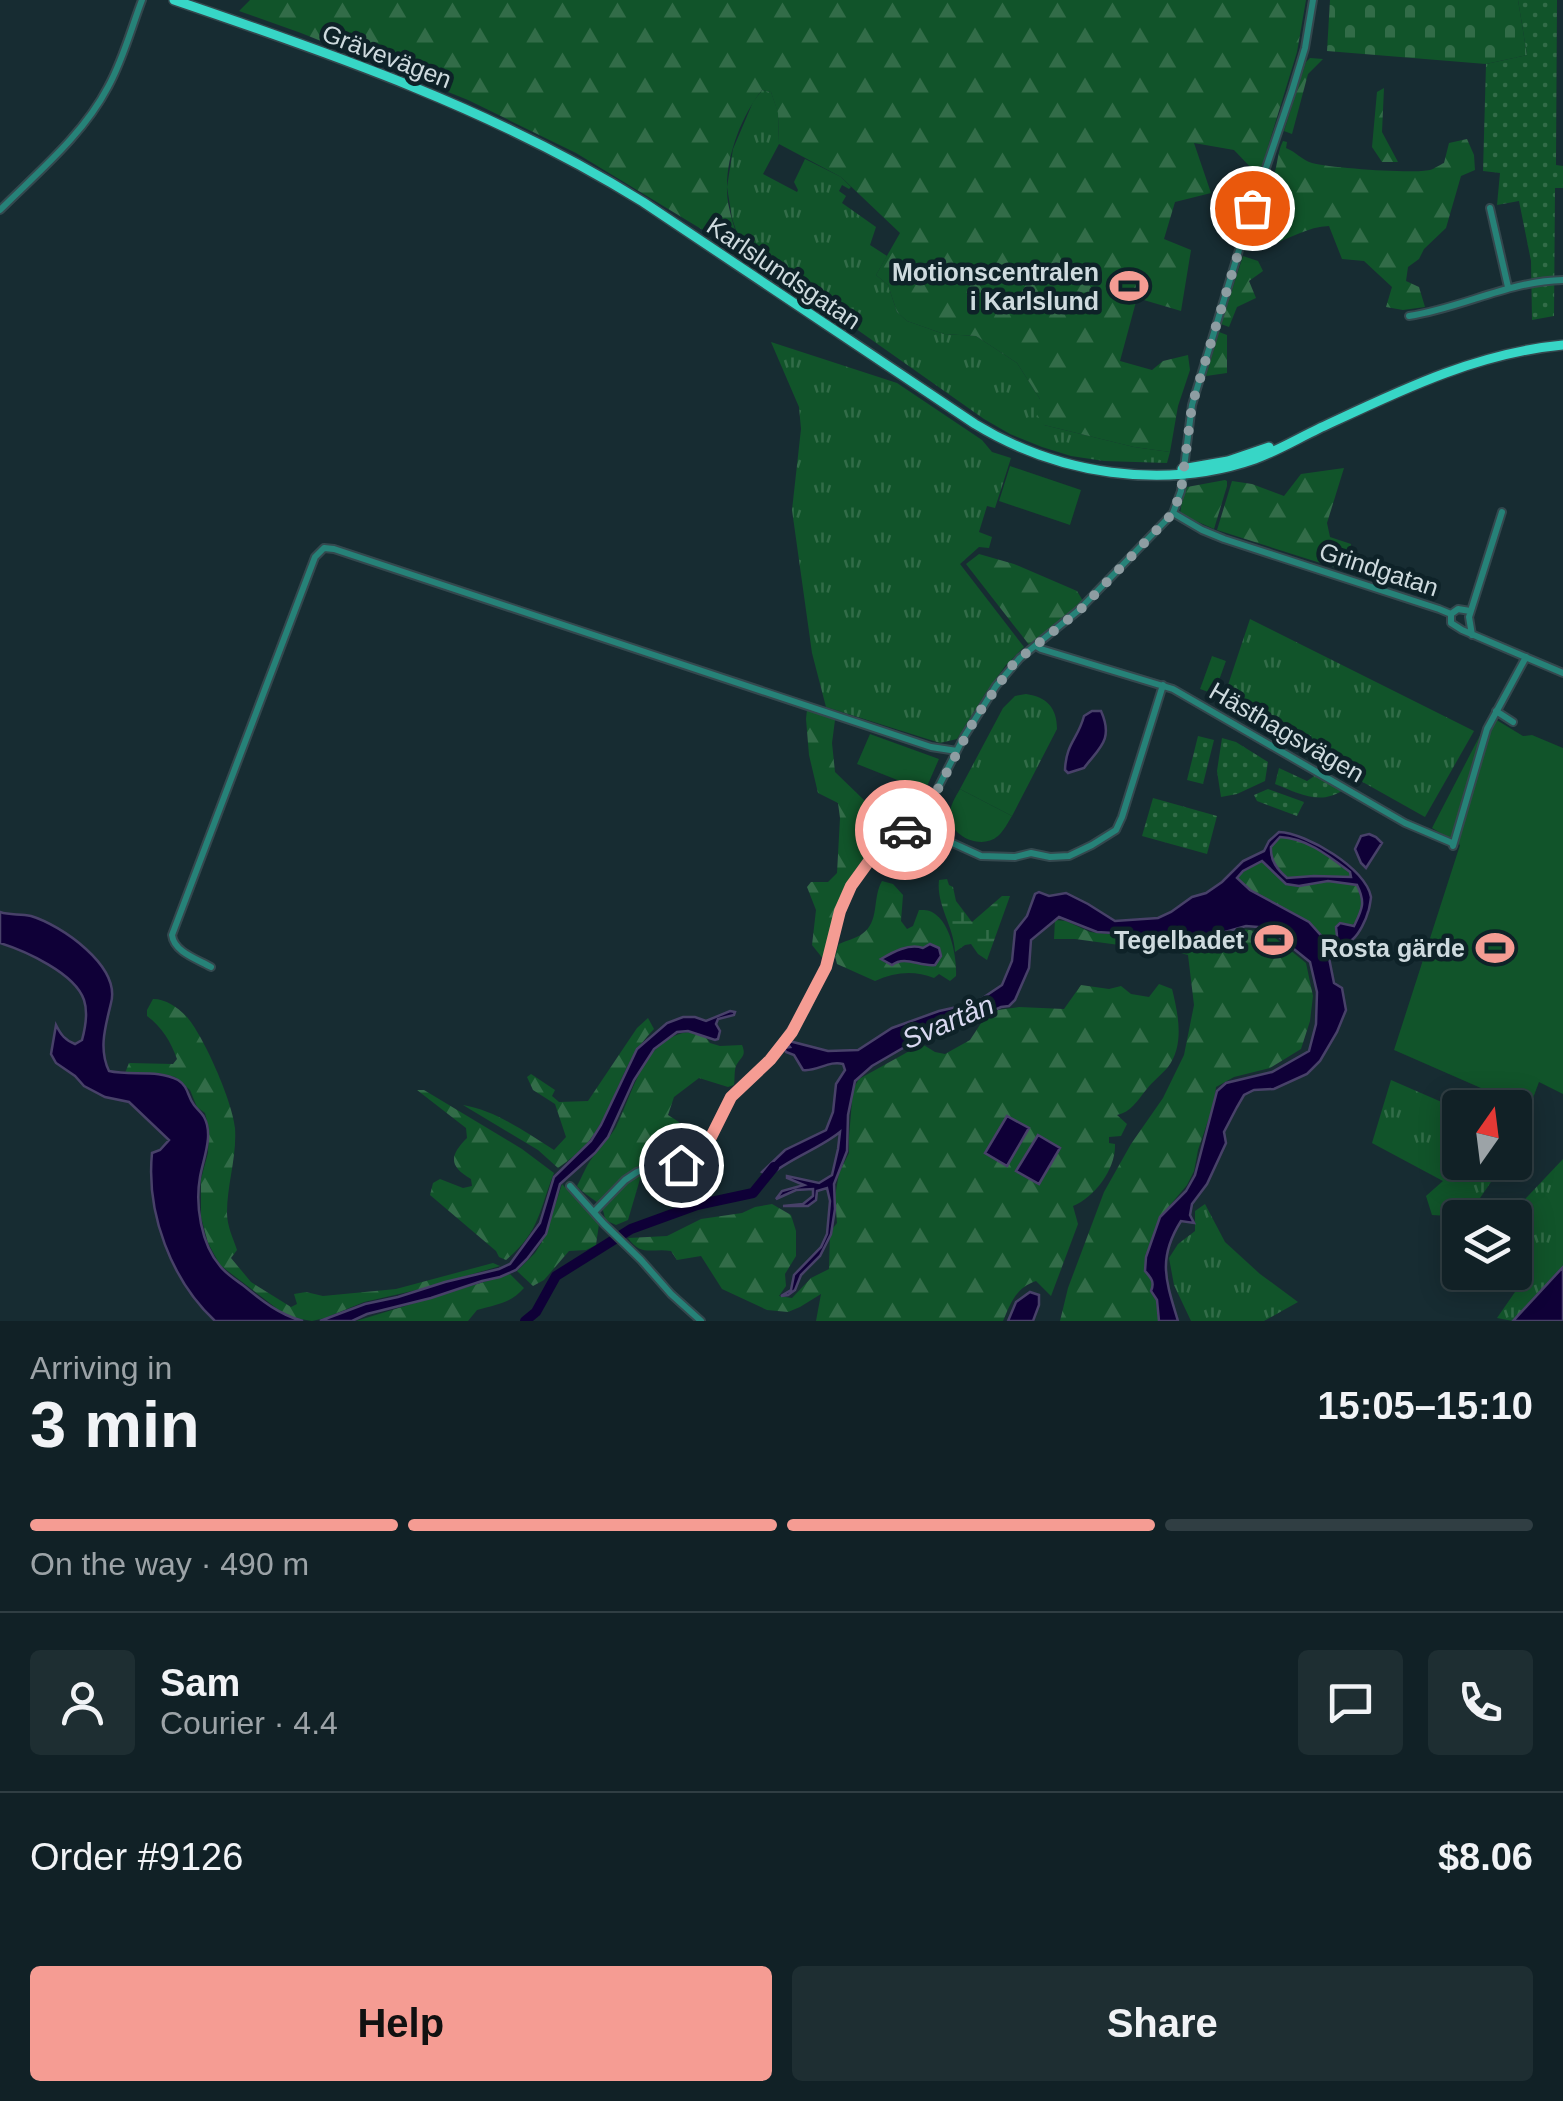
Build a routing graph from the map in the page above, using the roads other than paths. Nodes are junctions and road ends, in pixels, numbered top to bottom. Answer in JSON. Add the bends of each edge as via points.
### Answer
{"nodes":[{"id":1,"x":142,"y":0,"type":"edge"},
{"id":2,"x":174,"y":0,"type":"edge"},
{"id":3,"x":1314,"y":0,"type":"edge"},
{"id":4,"x":472,"y":111,"type":"joint"},
{"id":5,"x":1490,"y":208,"type":"dead end"},
{"id":6,"x":0,"y":210,"type":"edge"},
{"id":7,"x":1563,"y":280,"type":"edge"},
{"id":8,"x":1508,"y":287,"type":"junction"},
{"id":9,"x":1410,"y":316,"type":"dead end"},
{"id":10,"x":1563,"y":345,"type":"edge"},
{"id":11,"x":1183,"y":472,"type":"junction"},
{"id":12,"x":1502,"y":512,"type":"dead end"},
{"id":13,"x":1173,"y":513,"type":"junction"},
{"id":14,"x":1470,"y":611,"type":"junction"},
{"id":15,"x":1450,"y":614,"type":"junction"},
{"id":16,"x":1472,"y":634,"type":"junction"},
{"id":17,"x":1036,"y":646,"type":"junction"},
{"id":18,"x":1526,"y":657,"type":"junction"},
{"id":19,"x":1563,"y":673,"type":"edge"},
{"id":20,"x":1164,"y":685,"type":"junction"},
{"id":21,"x":1496,"y":712,"type":"junction"},
{"id":22,"x":1513,"y":722,"type":"dead end"},
{"id":23,"x":957,"y":751,"type":"junction"},
{"id":24,"x":913,"y":824,"type":"junction"},
{"id":25,"x":211,"y":966,"type":"dead end"},
{"id":26,"x":570,"y":1186,"type":"dead end"},
{"id":27,"x":594,"y":1212,"type":"junction"},
{"id":28,"x":701,"y":1321,"type":"edge"}],
"edges":[{"from":1,"to":6,"type":"street","via":[[98,104]]},
{"from":2,"to":4,"type":"main road","name":"Grävevägen"},
{"from":3,"to":11,"type":"street","via":[[1292,91],[1192,405]]},
{"from":4,"to":11,"type":"main road","name":"Karlslundsgatan","via":[[625,192],[988,432],[1075,466]]},
{"from":5,"to":8,"type":"street"},
{"from":7,"to":8,"type":"street"},
{"from":8,"to":9,"type":"street"},
{"from":10,"to":11,"type":"main road","name":"Karlslundsgatan","via":[[1484,359],[1312,432]]},
{"from":11,"to":13,"type":"street"},
{"from":12,"to":14,"type":"street"},
{"from":13,"to":15,"type":"street","name":"Grindgatan","via":[[1224,539]]},
{"from":13,"to":17,"type":"street"},
{"from":14,"to":15,"type":"street"},
{"from":14,"to":16,"type":"street"},
{"from":15,"to":16,"type":"street","name":"Grindgatan","via":[[1451,624]]},
{"from":16,"to":18,"type":"street","name":"Grindgatan"},
{"from":17,"to":20,"type":"street","name":"Hästhagsvägen"},
{"from":17,"to":23,"type":"street","via":[[996,686]]},
{"from":18,"to":19,"type":"street","name":"Grindgatan"},
{"from":18,"to":21,"type":"street"},
{"from":20,"to":21,"type":"street","name":"Hästhagsvägen","via":[[1453,846]]},
{"from":20,"to":24,"type":"street","via":[[1122,817],[1116,830],[1092,846],[1069,856],[993,858]]},
{"from":21,"to":22,"type":"street"},
{"from":23,"to":24,"type":"street"},
{"from":23,"to":25,"type":"street","via":[[324,548],[315,557],[172,935],[178,949]]},
{"from":24,"to":27,"type":"street","via":[[877,850],[851,886],[805,1010],[770,1060],[731,1097],[704,1151],[686,1164],[638,1172]]},
{"from":26,"to":27,"type":"street"},
{"from":27,"to":28,"type":"street"}]}
